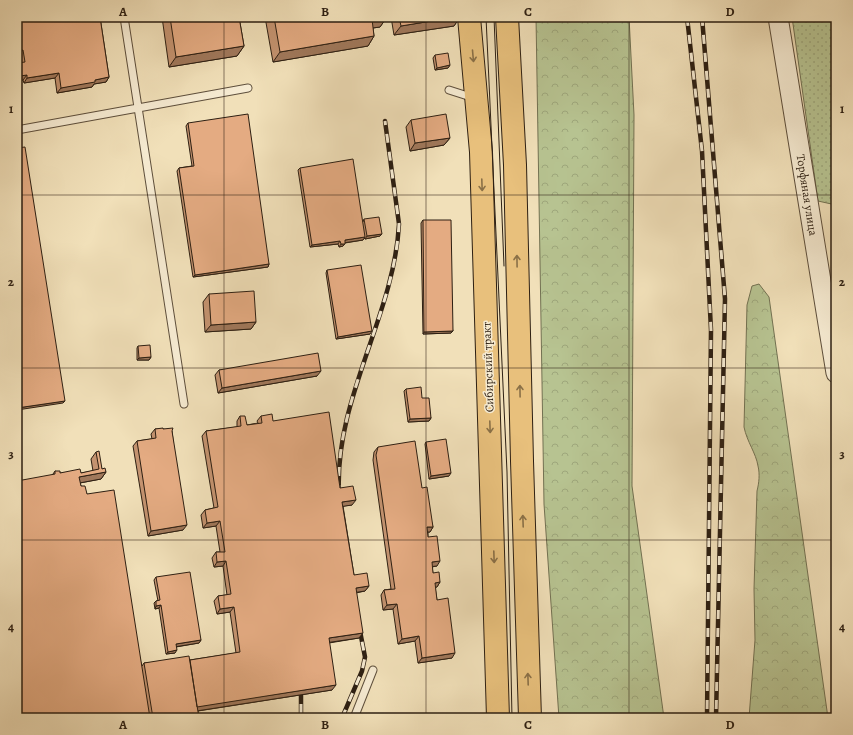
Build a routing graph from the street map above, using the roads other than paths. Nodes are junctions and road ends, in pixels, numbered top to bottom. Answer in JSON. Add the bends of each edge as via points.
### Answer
{"nodes":[{"id":1,"x":124,"y":17,"type":"edge"},
{"id":2,"x":469,"y":17,"type":"edge"},
{"id":3,"x":507,"y":17,"type":"edge"},
{"id":4,"x":778,"y":17,"type":"edge"},
{"id":5,"x":248,"y":88,"type":"dead end"},
{"id":6,"x":449,"y":90,"type":"dead end"},
{"id":7,"x":476,"y":98,"type":"junction"},
{"id":8,"x":137,"y":108,"type":"junction"},
{"id":9,"x":17,"y":130,"type":"edge"},
{"id":10,"x":836,"y":373,"type":"edge"},
{"id":11,"x":184,"y":404,"type":"dead end"},
{"id":12,"x":373,"y":670,"type":"dead end"},
{"id":13,"x":354,"y":718,"type":"edge"},
{"id":14,"x":498,"y":718,"type":"edge"},
{"id":15,"x":530,"y":718,"type":"edge"}],
"edges":[{"from":1,"to":8,"type":"lane"},
{"from":2,"to":7,"type":"main road","name":"Сибирский тракт","one_way":true},
{"from":15,"to":3,"type":"main road","one_way":true,"via":[[515,165]]},
{"from":4,"to":10,"type":"street","name":"Торфяная улица"},
{"from":5,"to":8,"type":"lane"},
{"from":6,"to":7,"type":"lane"},
{"from":7,"to":14,"type":"main road","name":"Сибирский тракт","one_way":true,"via":[[481,160]]},
{"from":8,"to":9,"type":"lane"},
{"from":8,"to":11,"type":"lane"},
{"from":12,"to":13,"type":"lane"}]}
